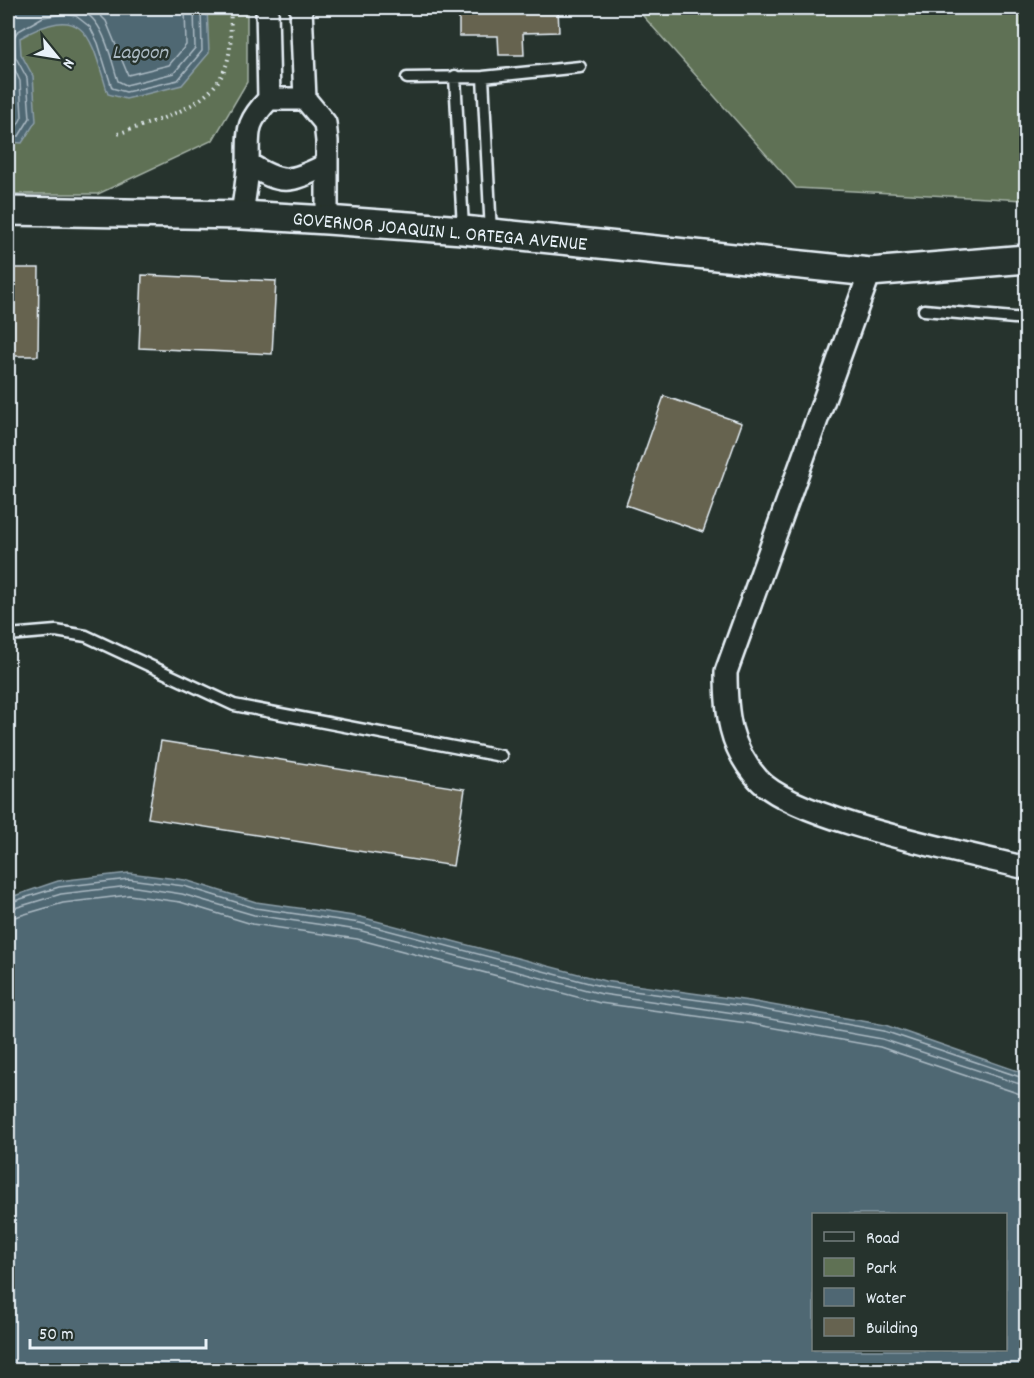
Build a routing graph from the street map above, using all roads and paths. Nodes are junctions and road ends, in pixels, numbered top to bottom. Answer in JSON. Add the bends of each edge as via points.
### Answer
{"nodes":[{"id":1,"x":231,"y":8,"type":"edge"},
{"id":2,"x":267,"y":8,"type":"edge"},
{"id":3,"x":301,"y":8,"type":"edge"},
{"id":4,"x":580,"y":67,"type":"dead end"},
{"id":5,"x":455,"y":76,"type":"junction"},
{"id":6,"x":483,"y":77,"type":"junction"},
{"id":7,"x":407,"y":78,"type":"dead end"},
{"id":8,"x":269,"y":99,"type":"junction"},
{"id":9,"x":305,"y":99,"type":"junction"},
{"id":10,"x":118,"y":134,"type":"dead end"},
{"id":11,"x":249,"y":164,"type":"junction"},
{"id":12,"x":326,"y":165,"type":"junction"},
{"id":13,"x":8,"y":211,"type":"edge"},
{"id":14,"x":242,"y":214,"type":"junction"},
{"id":15,"x":327,"y":220,"type":"junction"},
{"id":16,"x":463,"y":230,"type":"junction"},
{"id":17,"x":491,"y":233,"type":"junction"},
{"id":18,"x":1026,"y":259,"type":"edge"},
{"id":19,"x":870,"y":272,"type":"junction"},
{"id":20,"x":924,"y":310,"type":"dead end"},
{"id":21,"x":1026,"y":319,"type":"edge"},
{"id":22,"x":8,"y":635,"type":"edge"},
{"id":23,"x":501,"y":756,"type":"dead end"},
{"id":24,"x":1026,"y":868,"type":"edge"}],
"edges":[{"from":1,"to":10,"type":"path","via":[[228,58],[218,86],[195,105]]},
{"from":2,"to":8,"type":"street"},
{"from":3,"to":9,"type":"street"},
{"from":4,"to":6,"type":"lane"},
{"from":5,"to":6,"type":"lane"},
{"from":5,"to":7,"type":"lane"},
{"from":5,"to":16,"type":"lane"},
{"from":6,"to":17,"type":"lane"},
{"from":8,"to":9,"type":"street"},
{"from":8,"to":11,"type":"street","via":[[257,111],[249,128]]},
{"from":9,"to":12,"type":"street","via":[[325,123]]},
{"from":11,"to":12,"type":"street","via":[[273,179],[286,180]]},
{"from":11,"to":14,"type":"street"},
{"from":12,"to":15,"type":"street"},
{"from":13,"to":14,"type":"street","name":"GOVERNOR JOAQUIN L. ORTEGA AVENUE"},
{"from":14,"to":15,"type":"street","name":"GOVERNOR JOAQUIN L. ORTEGA AVENUE"},
{"from":15,"to":16,"type":"street","name":"GOVERNOR JOAQUIN L. ORTEGA AVENUE"},
{"from":16,"to":17,"type":"street","name":"GOVERNOR JOAQUIN L. ORTEGA AVENUE"},
{"from":17,"to":19,"type":"street","name":"GOVERNOR JOAQUIN L. ORTEGA AVENUE"},
{"from":18,"to":19,"type":"street","name":"GOVERNOR JOAQUIN L. ORTEGA AVENUE"},
{"from":19,"to":24,"type":"street","via":[[726,672],[726,714],[738,751],[759,780],[789,800],[830,817]]},
{"from":20,"to":21,"type":"lane"},
{"from":22,"to":23,"type":"lane","via":[[56,631],[86,636],[234,705]]}]}
